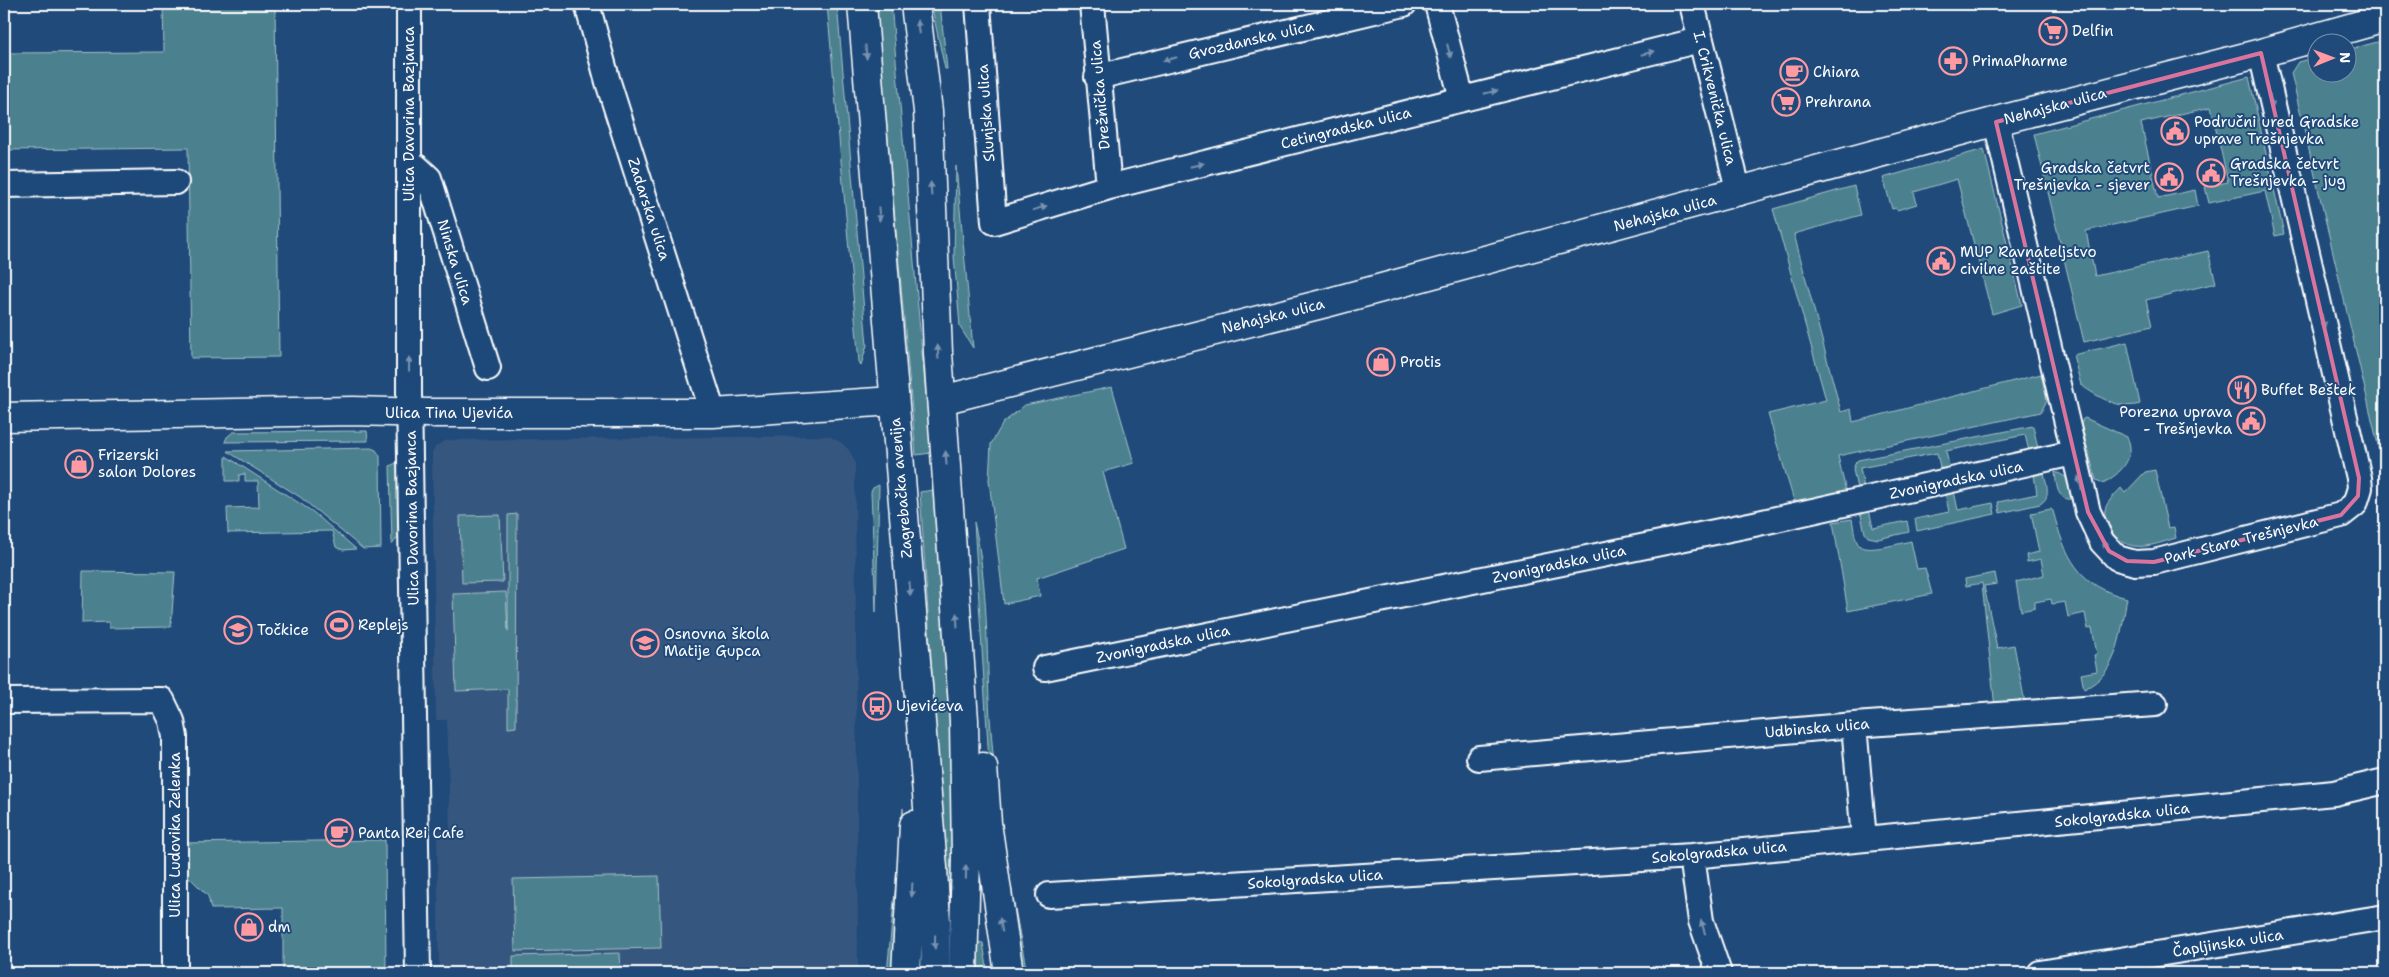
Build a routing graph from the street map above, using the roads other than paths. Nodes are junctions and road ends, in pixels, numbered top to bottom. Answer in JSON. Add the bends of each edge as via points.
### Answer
{"nodes":[{"id":1,"x":409,"y":4,"type":"edge"},
{"id":2,"x":587,"y":4,"type":"edge"},
{"id":3,"x":862,"y":4,"type":"edge"},
{"id":4,"x":915,"y":4,"type":"edge"},
{"id":5,"x":978,"y":4,"type":"edge"},
{"id":6,"x":1092,"y":4,"type":"edge"},
{"id":7,"x":1404,"y":4,"type":"edge"},
{"id":8,"x":1437,"y":4,"type":"edge"},
{"id":9,"x":1692,"y":4,"type":"edge"},
{"id":10,"x":2385,"y":18,"type":"edge"},
{"id":11,"x":1700,"y":40,"type":"junction"},
{"id":12,"x":2261,"y":53,"type":"junction"},
{"id":13,"x":1097,"y":77,"type":"junction"},
{"id":14,"x":1462,"y":99,"type":"junction"},
{"id":15,"x":1996,"y":122,"type":"junction"},
{"id":16,"x":411,"y":167,"type":"junction"},
{"id":17,"x":176,"y":182,"type":"dead end"},
{"id":18,"x":4,"y":185,"type":"edge"},
{"id":19,"x":1109,"y":187,"type":"junction"},
{"id":20,"x":1738,"y":193,"type":"junction"},
{"id":21,"x":994,"y":222,"type":"joint"},
{"id":22,"x":488,"y":368,"type":"dead end"},
{"id":23,"x":942,"y":400,"type":"junction"},
{"id":24,"x":894,"y":401,"type":"junction"},
{"id":25,"x":410,"y":412,"type":"junction"},
{"id":26,"x":713,"y":413,"type":"junction"},
{"id":27,"x":4,"y":417,"type":"edge"},
{"id":28,"x":2073,"y":453,"type":"junction"},
{"id":29,"x":1045,"y":668,"type":"dead end"},
{"id":30,"x":960,"y":669,"type":"junction"},
{"id":31,"x":4,"y":702,"type":"edge"},
{"id":32,"x":2155,"y":704,"type":"dead end"},
{"id":33,"x":920,"y":719,"type":"junction"},
{"id":34,"x":1854,"y":725,"type":"junction"},
{"id":35,"x":1479,"y":758,"type":"dead end"},
{"id":36,"x":2385,"y":780,"type":"edge"},
{"id":37,"x":1864,"y":838,"type":"junction"},
{"id":38,"x":1692,"y":856,"type":"junction"},
{"id":39,"x":1049,"y":895,"type":"dead end"},
{"id":40,"x":2385,"y":917,"type":"edge"},
{"id":41,"x":2128,"y":967,"type":"edge"},
{"id":42,"x":175,"y":973,"type":"edge"},
{"id":43,"x":418,"y":973,"type":"edge"},
{"id":44,"x":906,"y":973,"type":"edge"},
{"id":45,"x":935,"y":973,"type":"edge"},
{"id":46,"x":963,"y":973,"type":"edge"},
{"id":47,"x":1010,"y":973,"type":"edge"},
{"id":48,"x":1718,"y":973,"type":"edge"},
{"id":49,"x":2040,"y":973,"type":"edge"}],
"edges":[{"from":1,"to":16,"type":"street","name":"Ulica Davorina Bazjanca"},
{"from":2,"to":26,"type":"street","name":"Zadarska ulica","via":[[608,82]]},
{"from":3,"to":24,"type":"main road","name":"Zagrebačka avenija","one_way":true},
{"from":23,"to":4,"type":"main road","one_way":true,"via":[[928,111]]},
{"from":5,"to":21,"type":"street","name":"Slunjska ulica"},
{"from":6,"to":13,"type":"street","name":"Drežnička ulica"},
{"from":7,"to":13,"type":"street","name":"Gvozdanska ulica","one_way":true},
{"from":8,"to":14,"type":"street","one_way":true},
{"from":9,"to":11,"type":"street","name":"I. Crikvenička ulica"},
{"from":10,"to":12,"type":"main road","name":"Nehajska ulica"},
{"from":14,"to":11,"type":"street","name":"Cetingradska ulica","one_way":true},
{"from":11,"to":20,"type":"street","name":"I. Crikvenička ulica"},
{"from":12,"to":15,"type":"main road","name":"Nehajska ulica"},
{"from":12,"to":28,"type":"street","name":"Park Stara Trešnjevka","one_way":true,"via":[[2359,478],[2360,488],[2355,504],[2341,516],[2154,562],[2134,563],[2113,554],[2093,527]]},
{"from":13,"to":19,"type":"street","name":"Drežnička ulica"},
{"from":19,"to":14,"type":"street","name":"Cetingradska ulica","one_way":true},
{"from":15,"to":20,"type":"main road","name":"Nehajska ulica"},
{"from":15,"to":28,"type":"street","name":"Park Stara Trešnjevka"},
{"from":16,"to":22,"type":"street","name":"Ninska ulica","via":[[417,167],[429,178]]},
{"from":25,"to":16,"type":"street","name":"Ulica Davorina Bazjanca","one_way":true},
{"from":17,"to":18,"type":"street"},
{"from":21,"to":19,"type":"street","name":"Cetingradska ulica","one_way":true},
{"from":20,"to":23,"type":"main road","name":"Nehajska ulica"},
{"from":30,"to":23,"type":"main road","one_way":true},
{"from":24,"to":26,"type":"main road","name":"Ulica Tina Ujevića"},
{"from":24,"to":33,"type":"main road","name":"Zagrebačka avenija","one_way":true},
{"from":25,"to":26,"type":"main road","name":"Ulica Tina Ujevića"},
{"from":25,"to":27,"type":"main road","name":"Ulica Tina Ujevića"},
{"from":25,"to":43,"type":"street","name":"Ulica Davorina Bazjanca"},
{"from":28,"to":29,"type":"street","name":"Zvonigradska ulica","via":[[1763,522]]},
{"from":46,"to":30,"type":"main road","one_way":true,"via":[[966,798]]},
{"from":47,"to":30,"type":"main road","one_way":true,"via":[[986,823],[979,723]]},
{"from":31,"to":42,"type":"street","name":"Ulica Ludovika Zelenka","via":[[162,700],[176,737]]},
{"from":32,"to":34,"type":"street","name":"Udbinska ulica"},
{"from":33,"to":44,"type":"main road","one_way":true,"via":[[914,771],[914,850]]},
{"from":33,"to":45,"type":"main road","name":"Zagrebačka avenija","one_way":true,"via":[[933,868]]},
{"from":34,"to":35,"type":"street","name":"Udbinska ulica"},
{"from":34,"to":37,"type":"street"},
{"from":36,"to":37,"type":"street","name":"Sokolgradska ulica","via":[[2334,793]]},
{"from":37,"to":38,"type":"street","name":"Sokolgradska ulica"},
{"from":38,"to":39,"type":"street","name":"Sokolgradska ulica"},
{"from":48,"to":38,"type":"street","one_way":true,"via":[[1701,922]]},
{"from":40,"to":41,"type":"street","name":"Čapljinska ulica"},
{"from":41,"to":49,"type":"street","name":"Čapljinska ulica"}]}
